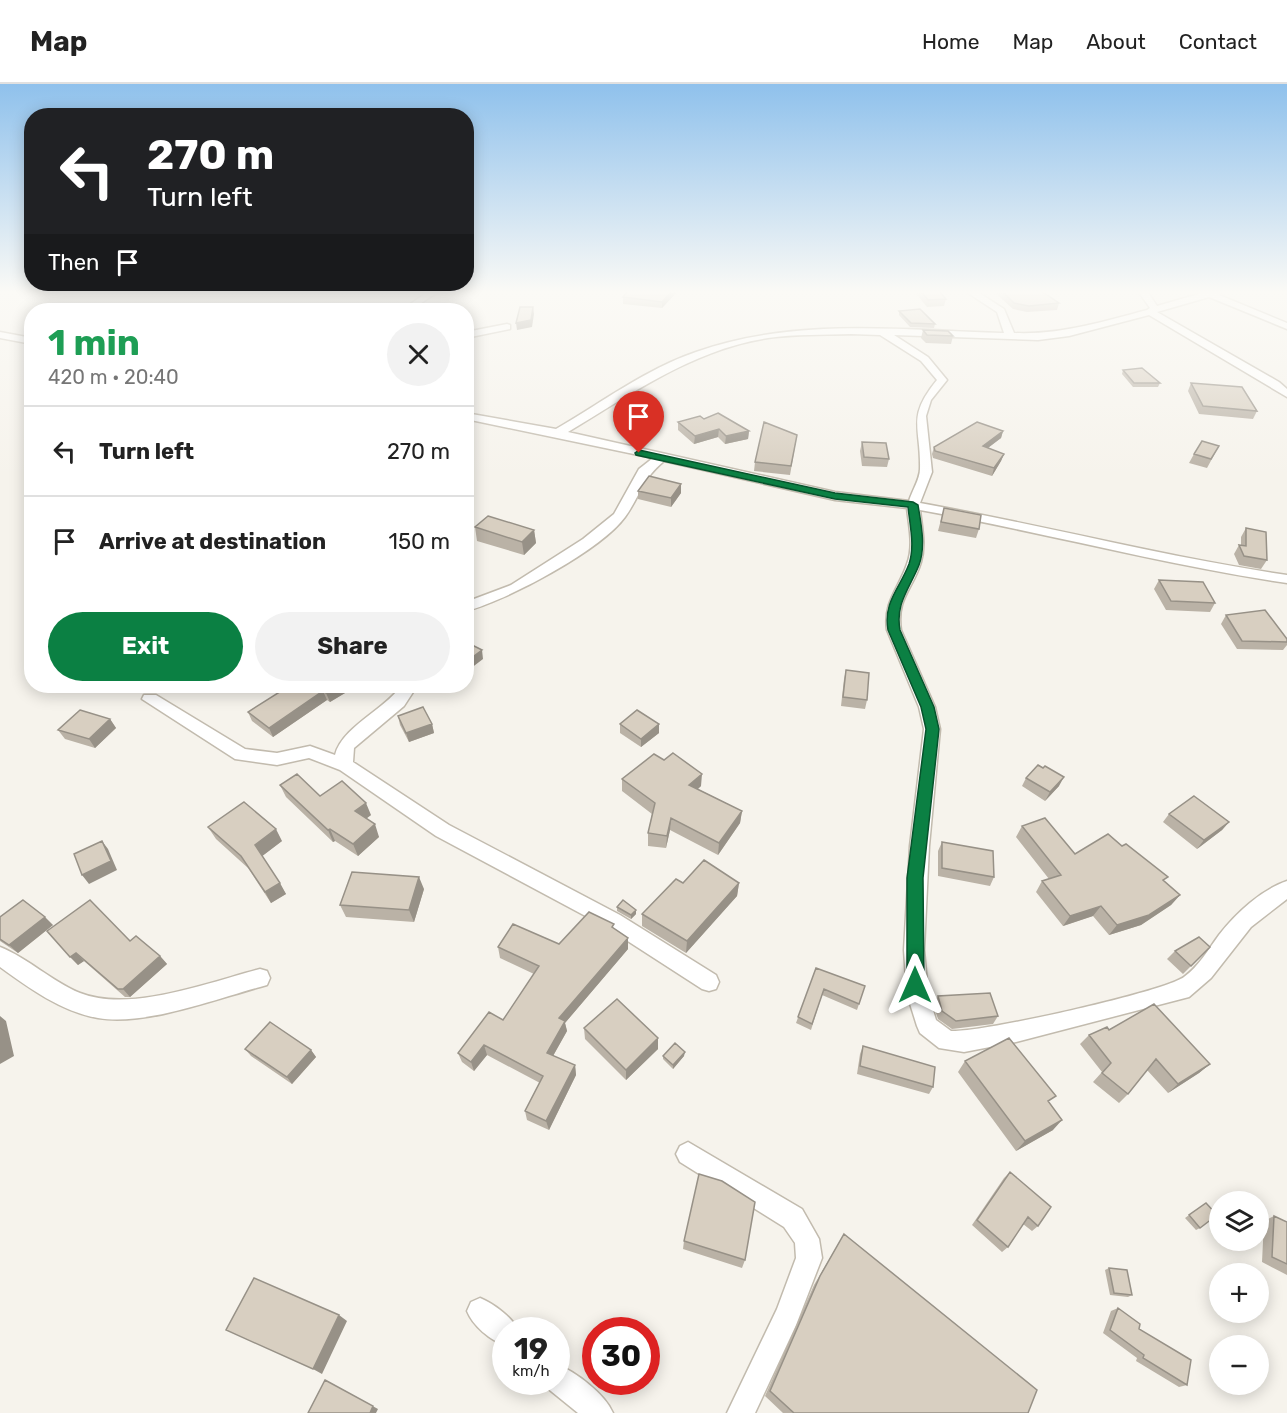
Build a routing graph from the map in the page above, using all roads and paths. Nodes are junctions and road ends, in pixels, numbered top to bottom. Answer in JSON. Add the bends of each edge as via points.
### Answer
{"nodes":[{"id":1,"x":707,"y":353,"type":"edge"},
{"id":2,"x":912,"y":353,"type":"edge"},
{"id":3,"x":1224,"y":353,"type":"edge"},
{"id":4,"x":1287,"y":394,"type":"edge"},
{"id":5,"x":474,"y":417,"type":"edge"},
{"id":6,"x":558,"y":433,"type":"junction"},
{"id":7,"x":660,"y":458,"type":"junction"},
{"id":8,"x":913,"y":505,"type":"junction"},
{"id":9,"x":1287,"y":579,"type":"edge"},
{"id":10,"x":474,"y":604,"type":"edge"},
{"id":11,"x":404,"y":693,"type":"edge"},
{"id":12,"x":150,"y":699,"type":"dead end"},
{"id":13,"x":346,"y":766,"type":"junction"},
{"id":14,"x":1287,"y":890,"type":"edge"},
{"id":15,"x":0,"y":956,"type":"edge"},
{"id":16,"x":260,"y":978,"type":"dead end"},
{"id":17,"x":709,"y":982,"type":"dead end"},
{"id":18,"x":688,"y":1154,"type":"dead end"},
{"id":19,"x":480,"y":1311,"type":"dead end"},
{"id":20,"x":492,"y":1321,"type":"edge"},
{"id":21,"x":570,"y":1389,"type":"edge"},
{"id":22,"x":599,"y":1413,"type":"edge"},
{"id":23,"x":741,"y":1413,"type":"edge"}],
"edges":[{"from":1,"to":6,"type":"street","via":[[658,373]]},
{"from":2,"to":8,"type":"street","via":[[939,373],[942,380],[926,400],[921,416],[926,472]]},
{"from":3,"to":4,"type":"street"},
{"from":5,"to":6,"type":"street"},
{"from":6,"to":7,"type":"street"},
{"from":7,"to":8,"type":"street","via":[[835,496]]},
{"from":7,"to":10,"type":"street","via":[[644,472],[619,516],[588,542],[516,588]]},
{"from":8,"to":9,"type":"street","via":[[1231,572]]},
{"from":8,"to":14,"type":"street","via":[[918,543],[914,564],[895,601],[892,617],[932,729],[915,878],[915,985],[919,1012],[931,1034],[946,1041],[998,1035],[1182,990],[1209,968],[1232,934],[1260,906]]},
{"from":11,"to":13,"type":"street","via":[[346,746]]},
{"from":12,"to":13,"type":"street","via":[[241,755],[278,759],[310,752]]},
{"from":13,"to":17,"type":"street","via":[[412,814],[614,922]]},
{"from":15,"to":16,"type":"street","via":[[52,992],[99,1008],[146,1005]]},
{"from":18,"to":23,"type":"street","via":[[793,1218],[807,1239],[806,1267]]},
{"from":19,"to":20,"type":"street"},
{"from":21,"to":22,"type":"street"}]}
